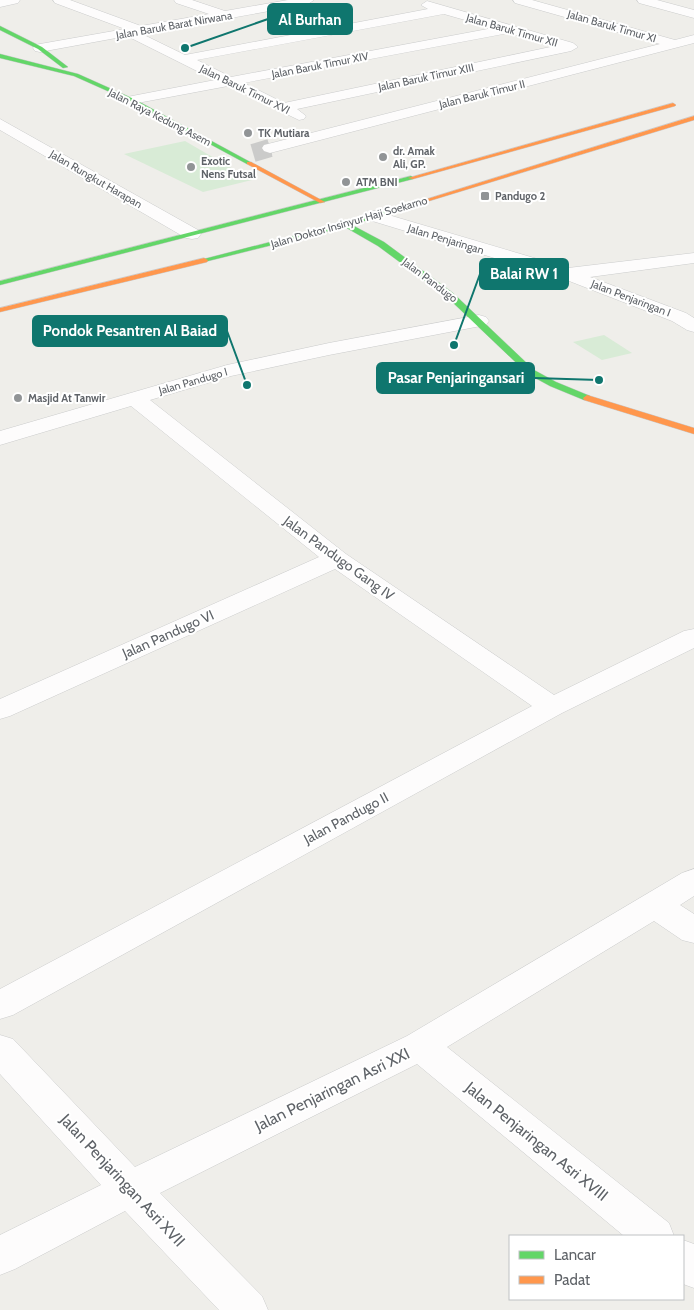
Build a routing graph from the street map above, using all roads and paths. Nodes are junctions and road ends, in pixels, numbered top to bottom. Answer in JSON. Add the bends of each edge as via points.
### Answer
{"nodes":[{"id":1,"x":14,"y":0,"type":"edge"},
{"id":2,"x":59,"y":0,"type":"edge"},
{"id":3,"x":180,"y":0,"type":"edge"},
{"id":4,"x":304,"y":0,"type":"edge"},
{"id":5,"x":519,"y":0,"type":"edge"},
{"id":6,"x":643,"y":0,"type":"edge"},
{"id":7,"x":418,"y":2,"type":"dead end"},
{"id":8,"x":0,"y":3,"type":"edge"},
{"id":9,"x":444,"y":10,"type":"junction"},
{"id":10,"x":694,"y":14,"type":"edge"},
{"id":11,"x":225,"y":16,"type":"junction"},
{"id":12,"x":0,"y":28,"type":"edge"},
{"id":13,"x":508,"y":29,"type":"junction"},
{"id":14,"x":136,"y":32,"type":"junction"},
{"id":15,"x":694,"y":39,"type":"edge"},
{"id":16,"x":676,"y":44,"type":"junction"},
{"id":17,"x":40,"y":48,"type":"junction"},
{"id":18,"x":580,"y":50,"type":"junction"},
{"id":19,"x":0,"y":56,"type":"edge"},
{"id":20,"x":183,"y":59,"type":"junction"},
{"id":21,"x":614,"y":60,"type":"junction"},
{"id":22,"x":76,"y":75,"type":"junction"},
{"id":23,"x":230,"y":82,"type":"junction"},
{"id":24,"x":132,"y":100,"type":"junction"},
{"id":25,"x":282,"y":108,"type":"junction"},
{"id":26,"x":690,"y":108,"type":"edge"},
{"id":27,"x":0,"y":124,"type":"edge"},
{"id":28,"x":332,"y":132,"type":"junction"},
{"id":29,"x":19,"y":135,"type":"junction"},
{"id":30,"x":0,"y":139,"type":"edge"},
{"id":31,"x":270,"y":148,"type":"tunnel mouth"},
{"id":32,"x":253,"y":153,"type":"tunnel mouth"},
{"id":33,"x":237,"y":157,"type":"junction"},
{"id":34,"x":322,"y":202,"type":"junction"},
{"id":35,"x":376,"y":216,"type":"junction"},
{"id":36,"x":346,"y":225,"type":"junction"},
{"id":37,"x":192,"y":234,"type":"junction"},
{"id":38,"x":694,"y":258,"type":"edge"},
{"id":39,"x":567,"y":274,"type":"junction"},
{"id":40,"x":0,"y":283,"type":"edge"},
{"id":41,"x":0,"y":310,"type":"edge"},
{"id":42,"x":479,"y":321,"type":"junction"},
{"id":43,"x":694,"y":326,"type":"edge"},
{"id":44,"x":134,"y":398,"type":"junction"},
{"id":45,"x":694,"y":431,"type":"edge"},
{"id":46,"x":0,"y":438,"type":"edge"},
{"id":47,"x":337,"y":559,"type":"junction"},
{"id":48,"x":694,"y":637,"type":"edge"},
{"id":49,"x":552,"y":707,"type":"junction"},
{"id":50,"x":0,"y":710,"type":"edge"},
{"id":51,"x":694,"y":881,"type":"edge"},
{"id":52,"x":655,"y":905,"type":"junction"},
{"id":53,"x":694,"y":931,"type":"edge"},
{"id":54,"x":0,"y":1005,"type":"edge"},
{"id":55,"x":420,"y":1046,"type":"junction"},
{"id":56,"x":0,"y":1048,"type":"edge"},
{"id":57,"x":130,"y":1189,"type":"junction"},
{"id":58,"x":653,"y":1235,"type":"edge"},
{"id":59,"x":0,"y":1256,"type":"edge"},
{"id":60,"x":684,"y":1261,"type":"edge"},
{"id":61,"x":694,"y":1269,"type":"edge"},
{"id":62,"x":247,"y":1310,"type":"edge"}],
"edges":[{"from":1,"to":8,"type":"street"},
{"from":2,"to":14,"type":"street","name":"Jalan Baruk Timur XVI"},
{"from":3,"to":11,"type":"street"},
{"from":4,"to":11,"type":"street","name":"Jalan Baruk Barat Nirwana"},
{"from":5,"to":16,"type":"street","name":"Jalan Baruk Timur XI"},
{"from":6,"to":10,"type":"street"},
{"from":7,"to":9,"type":"street","name":"Jalan Baruk Timur XII"},
{"from":9,"to":13,"type":"street","name":"Jalan Baruk Timur XII"},
{"from":9,"to":20,"type":"street"},
{"from":11,"to":14,"type":"street","name":"Jalan Baruk Barat Nirwana"},
{"from":12,"to":17,"type":"main road","name":"Jalan Raya Kedung Asem"},
{"from":13,"to":18,"type":"street","name":"Jalan Baruk Timur XII"},
{"from":13,"to":23,"type":"street","name":"Jalan Baruk Timur XIV"},
{"from":14,"to":17,"type":"street","name":"Jalan Baruk Barat Nirwana"},
{"from":14,"to":20,"type":"street","name":"Jalan Baruk Timur XVI"},
{"from":15,"to":16,"type":"street","name":"Jalan Baruk Timur II"},
{"from":16,"to":21,"type":"street","name":"Jalan Baruk Timur II"},
{"from":17,"to":22,"type":"main road","name":"Jalan Raya Kedung Asem"},
{"from":18,"to":21,"type":"street","name":"Jalan Baruk Timur XII"},
{"from":18,"to":25,"type":"street","name":"Jalan Baruk Timur XIII"},
{"from":19,"to":22,"type":"main road","name":"Jalan Raya Kedung Asem"},
{"from":20,"to":23,"type":"street","name":"Jalan Baruk Timur XVI"},
{"from":21,"to":28,"type":"street","name":"Jalan Baruk Timur II"},
{"from":22,"to":24,"type":"main road","name":"Jalan Raya Kedung Asem"},
{"from":23,"to":24,"type":"street","name":"Jalan Baruk Timur XIV"},
{"from":23,"to":25,"type":"street","name":"Jalan Baruk Timur XVI"},
{"from":24,"to":33,"type":"main road","name":"Jalan Raya Kedung Asem"},
{"from":25,"to":28,"type":"street","name":"Jalan Baruk Timur XVI"},
{"from":26,"to":34,"type":"main road","name":"Jalan Doktor Insinyur Haji Soekarno","via":[[670,106],[516,152]]},
{"from":26,"to":35,"type":"main road","name":"Jalan Doktor Insinyur Haji Soekarno"},
{"from":27,"to":29,"type":"street","name":"Jalan Rungkut Harapan"},
{"from":28,"to":31,"type":"street","name":"Jalan Baruk Timur II"},
{"from":29,"to":30,"type":"street"},
{"from":29,"to":37,"type":"street","name":"Jalan Rungkut Harapan"},
{"from":32,"to":33,"type":"street"},
{"from":33,"to":34,"type":"main road","name":"Jalan Raya Kedung Asem"},
{"from":34,"to":37,"type":"main road","name":"Jalan Doktor Insinyur Haji Soekarno"},
{"from":35,"to":36,"type":"main road","name":"Jalan Doktor Insinyur Haji Soekarno"},
{"from":35,"to":39,"type":"street","name":"Jalan Penjaringan"},
{"from":36,"to":41,"type":"main road","name":"Jalan Doktor Insinyur Haji Soekarno"},
{"from":36,"to":42,"type":"main road","name":"Jalan Pandugo","via":[[381,244],[450,295]]},
{"from":37,"to":40,"type":"main road","name":"Jalan Doktor Insinyur Haji Soekarno"},
{"from":38,"to":39,"type":"street","name":"Jalan Penjaringan"},
{"from":39,"to":43,"type":"street","name":"Jalan Penjaringan I","via":[[679,316]]},
{"from":42,"to":44,"type":"street","name":"Jalan Pandugo I","via":[[227,371]]},
{"from":42,"to":45,"type":"main road","name":"Jalan Pandugo","via":[[531,372],[552,384],[592,400]]},
{"from":44,"to":46,"type":"street","name":"Jalan Pandugo I"},
{"from":44,"to":47,"type":"street","name":"Jalan Pandugo Gang IV"},
{"from":47,"to":49,"type":"street","name":"Jalan Pandugo Gang IV"},
{"from":47,"to":50,"type":"street","name":"Jalan Pandugo VI"},
{"from":48,"to":49,"type":"street","name":"Jalan Pandugo II"},
{"from":49,"to":54,"type":"street","name":"Jalan Pandugo II"},
{"from":51,"to":52,"type":"street","name":"Jalan Penjaringan Asri XXI"},
{"from":52,"to":53,"type":"street"},
{"from":52,"to":55,"type":"street","name":"Jalan Penjaringan Asri XXI"},
{"from":55,"to":57,"type":"street","name":"Jalan Penjaringan Asri XXI"},
{"from":55,"to":58,"type":"street","name":"Jalan Penjaringan Asri XVIII"},
{"from":56,"to":57,"type":"street","name":"Jalan Penjaringan Asri XVII"},
{"from":57,"to":59,"type":"street","name":"Jalan Penjaringan Asri XXI"},
{"from":57,"to":62,"type":"street","name":"Jalan Penjaringan Asri XVII"},
{"from":60,"to":61,"type":"street"}]}
